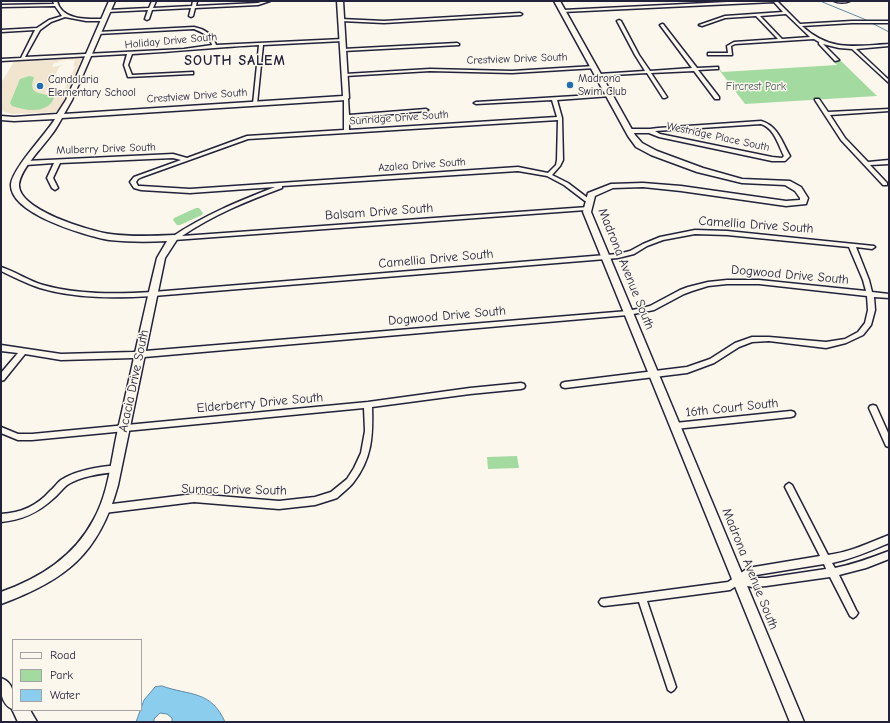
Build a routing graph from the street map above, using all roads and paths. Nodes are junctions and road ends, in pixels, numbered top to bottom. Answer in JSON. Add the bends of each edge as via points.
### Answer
{"nodes":[{"id":1,"x":112,"y":1,"type":"edge"},
{"id":2,"x":154,"y":1,"type":"edge"},
{"id":3,"x":195,"y":1,"type":"edge"},
{"id":4,"x":268,"y":1,"type":"edge"},
{"id":5,"x":340,"y":1,"type":"edge"},
{"id":6,"x":557,"y":1,"type":"edge"},
{"id":7,"x":773,"y":1,"type":"edge"},
{"id":8,"x":836,"y":1,"type":"edge"},
{"id":9,"x":848,"y":1,"type":"edge"},
{"id":10,"x":55,"y":3,"type":"edge"},
{"id":11,"x":1,"y":6,"type":"edge"},
{"id":12,"x":193,"y":7,"type":"junction"},
{"id":13,"x":151,"y":9,"type":"junction"},
{"id":14,"x":108,"y":11,"type":"junction"},
{"id":15,"x":563,"y":11,"type":"junction"},
{"id":16,"x":787,"y":13,"type":"junction"},
{"id":17,"x":520,"y":14,"type":"dead end"},
{"id":18,"x":757,"y":15,"type":"junction"},
{"id":19,"x":65,"y":16,"type":"junction"},
{"id":20,"x":191,"y":16,"type":"dead end"},
{"id":21,"x":147,"y":19,"type":"dead end"},
{"id":22,"x":104,"y":20,"type":"junction"},
{"id":23,"x":342,"y":20,"type":"junction"},
{"id":24,"x":619,"y":21,"type":"dead end"},
{"id":25,"x":889,"y":22,"type":"edge"},
{"id":26,"x":799,"y":24,"type":"junction"},
{"id":27,"x":662,"y":25,"type":"dead end"},
{"id":28,"x":701,"y":25,"type":"dead end"},
{"id":29,"x":38,"y":29,"type":"junction"},
{"id":30,"x":1,"y":31,"type":"edge"},
{"id":31,"x":98,"y":33,"type":"junction"},
{"id":32,"x":814,"y":38,"type":"junction"},
{"id":33,"x":343,"y":40,"type":"junction"},
{"id":34,"x":781,"y":40,"type":"junction"},
{"id":35,"x":820,"y":41,"type":"junction"},
{"id":36,"x":261,"y":43,"type":"junction"},
{"id":37,"x":457,"y":44,"type":"dead end"},
{"id":38,"x":889,"y":45,"type":"edge"},
{"id":39,"x":214,"y":46,"type":"junction"},
{"id":40,"x":852,"y":47,"type":"junction"},
{"id":41,"x":343,"y":50,"type":"junction"},
{"id":42,"x":130,"y":53,"type":"junction"},
{"id":43,"x":710,"y":54,"type":"dead end"},
{"id":44,"x":88,"y":56,"type":"junction"},
{"id":45,"x":22,"y":59,"type":"junction"},
{"id":46,"x":1,"y":60,"type":"edge"},
{"id":47,"x":837,"y":60,"type":"dead end"},
{"id":48,"x":594,"y":67,"type":"junction"},
{"id":49,"x":716,"y":68,"type":"dead end"},
{"id":50,"x":696,"y":69,"type":"junction"},
{"id":51,"x":648,"y":72,"type":"junction"},
{"id":52,"x":191,"y":73,"type":"dead end"},
{"id":53,"x":345,"y":75,"type":"junction"},
{"id":54,"x":598,"y":75,"type":"junction"},
{"id":55,"x":889,"y":82,"type":"edge"},
{"id":56,"x":609,"y":95,"type":"junction"},
{"id":57,"x":665,"y":97,"type":"dead end"},
{"id":58,"x":346,"y":98,"type":"junction"},
{"id":59,"x":718,"y":98,"type":"dead end"},
{"id":60,"x":554,"y":99,"type":"junction"},
{"id":61,"x":817,"y":100,"type":"dead end"},
{"id":62,"x":476,"y":103,"type":"dead end"},
{"id":63,"x":255,"y":104,"type":"junction"},
{"id":64,"x":426,"y":110,"type":"dead end"},
{"id":65,"x":889,"y":110,"type":"edge"},
{"id":66,"x":828,"y":114,"type":"junction"},
{"id":67,"x":59,"y":116,"type":"junction"},
{"id":68,"x":347,"y":117,"type":"junction"},
{"id":69,"x":1,"y":118,"type":"edge"},
{"id":70,"x":560,"y":118,"type":"junction"},
{"id":71,"x":629,"y":131,"type":"junction"},
{"id":72,"x":650,"y":131,"type":"junction"},
{"id":73,"x":347,"y":132,"type":"junction"},
{"id":74,"x":186,"y":159,"type":"junction"},
{"id":75,"x":58,"y":161,"type":"junction"},
{"id":76,"x":889,"y":162,"type":"edge"},
{"id":77,"x":26,"y":163,"type":"junction"},
{"id":78,"x":866,"y":164,"type":"junction"},
{"id":79,"x":550,"y":175,"type":"junction"},
{"id":80,"x":134,"y":180,"type":"joint"},
{"id":81,"x":884,"y":184,"type":"dead end"},
{"id":82,"x":285,"y":185,"type":"junction"},
{"id":83,"x":251,"y":186,"type":"junction"},
{"id":84,"x":55,"y":188,"type":"dead end"},
{"id":85,"x":253,"y":197,"type":"junction"},
{"id":86,"x":586,"y":204,"type":"junction"},
{"id":87,"x":174,"y":238,"type":"junction"},
{"id":88,"x":852,"y":246,"type":"junction"},
{"id":89,"x":872,"y":248,"type":"dead end"},
{"id":90,"x":605,"y":257,"type":"junction"},
{"id":91,"x":1,"y":269,"type":"edge"},
{"id":92,"x":153,"y":294,"type":"junction"},
{"id":93,"x":875,"y":295,"type":"junction"},
{"id":94,"x":889,"y":296,"type":"edge"},
{"id":95,"x":628,"y":313,"type":"junction"},
{"id":96,"x":1,"y":348,"type":"edge"},
{"id":97,"x":23,"y":352,"type":"junction"},
{"id":98,"x":139,"y":355,"type":"junction"},
{"id":99,"x":654,"y":375,"type":"junction"},
{"id":100,"x":1,"y":378,"type":"edge"},
{"id":101,"x":521,"y":386,"type":"dead end"},
{"id":102,"x":565,"y":386,"type":"dead end"},
{"id":103,"x":368,"y":405,"type":"junction"},
{"id":104,"x":873,"y":408,"type":"dead end"},
{"id":105,"x":791,"y":414,"type":"dead end"},
{"id":106,"x":675,"y":426,"type":"junction"},
{"id":107,"x":124,"y":428,"type":"junction"},
{"id":108,"x":1,"y":430,"type":"edge"},
{"id":109,"x":889,"y":444,"type":"edge"},
{"id":110,"x":115,"y":469,"type":"junction"},
{"id":111,"x":789,"y":487,"type":"dead end"},
{"id":112,"x":104,"y":510,"type":"junction"},
{"id":113,"x":1,"y":518,"type":"edge"},
{"id":114,"x":889,"y":538,"type":"edge"},
{"id":115,"x":889,"y":555,"type":"edge"},
{"id":116,"x":826,"y":560,"type":"junction"},
{"id":117,"x":832,"y":573,"type":"junction"},
{"id":118,"x":738,"y":580,"type":"junction"},
{"id":119,"x":1,"y":598,"type":"edge"},
{"id":120,"x":642,"y":598,"type":"junction"},
{"id":121,"x":604,"y":602,"type":"dead end"},
{"id":122,"x":853,"y":613,"type":"dead end"},
{"id":123,"x":1,"y":686,"type":"edge"},
{"id":124,"x":670,"y":687,"type":"dead end"},
{"id":125,"x":12,"y":699,"type":"edge"},
{"id":126,"x":21,"y":711,"type":"edge"},
{"id":127,"x":28,"y":722,"type":"edge"},
{"id":128,"x":797,"y":722,"type":"edge"}],
"edges":[{"from":1,"to":14,"type":"street"},
{"from":2,"to":13,"type":"street"},
{"from":3,"to":12,"type":"street"},
{"from":4,"to":12,"type":"street","via":[[258,4]]},
{"from":5,"to":23,"type":"street"},
{"from":6,"to":15,"type":"street","name":"Madrona Avenue South"},
{"from":7,"to":15,"type":"street"},
{"from":7,"to":16,"type":"street"},
{"from":8,"to":9,"type":"street"},
{"from":10,"to":11,"type":"street"},
{"from":10,"to":19,"type":"street"},
{"from":12,"to":13,"type":"street"},
{"from":12,"to":20,"type":"street"},
{"from":13,"to":14,"type":"street"},
{"from":13,"to":21,"type":"street"},
{"from":14,"to":22,"type":"street"},
{"from":15,"to":48,"type":"street","name":"Madrona Avenue South"},
{"from":16,"to":18,"type":"street"},
{"from":16,"to":26,"type":"street"},
{"from":17,"to":23,"type":"street","via":[[384,22]]},
{"from":18,"to":28,"type":"street","via":[[725,16]]},
{"from":18,"to":34,"type":"street"},
{"from":19,"to":22,"type":"street"},
{"from":19,"to":29,"type":"street","via":[[50,21]]},
{"from":22,"to":31,"type":"street"},
{"from":23,"to":33,"type":"street"},
{"from":24,"to":51,"type":"street"},
{"from":25,"to":26,"type":"street"},
{"from":26,"to":32,"type":"street"},
{"from":27,"to":50,"type":"street"},
{"from":29,"to":30,"type":"street"},
{"from":29,"to":45,"type":"street"},
{"from":31,"to":39,"type":"street","via":[[194,28],[208,34],[214,41]]},
{"from":31,"to":44,"type":"street"},
{"from":32,"to":34,"type":"street"},
{"from":32,"to":35,"type":"street"},
{"from":33,"to":36,"type":"street","name":"Holiday Drive South"},
{"from":33,"to":41,"type":"street"},
{"from":34,"to":43,"type":"street","via":[[734,43],[729,46],[730,54]]},
{"from":35,"to":40,"type":"street","via":[[834,46]]},
{"from":35,"to":47,"type":"street"},
{"from":36,"to":39,"type":"street","name":"Holiday Drive South"},
{"from":36,"to":63,"type":"street"},
{"from":37,"to":41,"type":"street"},
{"from":38,"to":40,"type":"street"},
{"from":39,"to":42,"type":"street","name":"Holiday Drive South"},
{"from":40,"to":55,"type":"street"},
{"from":41,"to":53,"type":"street"},
{"from":42,"to":44,"type":"street","name":"Holiday Drive South"},
{"from":42,"to":52,"type":"street","via":[[126,65],[130,76]]},
{"from":44,"to":45,"type":"street","name":"Holiday Drive South"},
{"from":44,"to":67,"type":"street"},
{"from":45,"to":46,"type":"street","name":"Holiday Drive South"},
{"from":48,"to":53,"type":"street","name":"Crestview Drive South","via":[[512,72],[430,70]]},
{"from":48,"to":54,"type":"street","name":"Madrona Avenue South"},
{"from":49,"to":50,"type":"street"},
{"from":50,"to":51,"type":"street"},
{"from":50,"to":59,"type":"street"},
{"from":51,"to":54,"type":"street"},
{"from":51,"to":57,"type":"street"},
{"from":53,"to":58,"type":"street"},
{"from":54,"to":56,"type":"street","name":"Madrona Avenue South"},
{"from":56,"to":60,"type":"street"},
{"from":56,"to":71,"type":"street","name":"Madrona Avenue South"},
{"from":58,"to":63,"type":"street","name":"Crestview Drive South"},
{"from":58,"to":68,"type":"street"},
{"from":60,"to":62,"type":"street"},
{"from":60,"to":70,"type":"street"},
{"from":61,"to":66,"type":"street"},
{"from":63,"to":67,"type":"street","name":"Crestview Drive South"},
{"from":64,"to":68,"type":"street"},
{"from":65,"to":66,"type":"street"},
{"from":66,"to":78,"type":"street","via":[[843,139]]},
{"from":67,"to":69,"type":"street","name":"Crestview Drive South"},
{"from":67,"to":77,"type":"street"},
{"from":68,"to":73,"type":"street"},
{"from":70,"to":73,"type":"street","name":"Sunridge Drive South"},
{"from":70,"to":79,"type":"street","via":[[560,160]]},
{"from":71,"to":72,"type":"street"},
{"from":71,"to":86,"type":"street","name":"Madrona Avenue South","via":[[639,145],[654,153],[731,178],[787,183],[798,189],[804,200],[787,205],[713,193],[624,184],[601,188],[593,193]]},
{"from":72,"to":72,"type":"street","name":"Westridge Place South","via":[[760,122],[769,124],[774,129],[787,156],[783,160],[772,160]]},
{"from":73,"to":74,"type":"street","name":"Sunridge Drive South","via":[[252,138]]},
{"from":74,"to":75,"type":"street","name":"Mulberry Drive South","via":[[173,156]]},
{"from":74,"to":80,"type":"street","name":"Sunridge Drive South"},
{"from":75,"to":77,"type":"street","name":"Mulberry Drive South"},
{"from":75,"to":84,"type":"street","via":[[50,178]]},
{"from":76,"to":78,"type":"street"},
{"from":77,"to":87,"type":"street","via":[[14,185],[16,194],[27,205],[40,212],[80,230],[99,235],[136,240]]},
{"from":78,"to":81,"type":"street"},
{"from":79,"to":82,"type":"street","name":"Azalea Drive South","via":[[526,169],[508,169]]},
{"from":79,"to":86,"type":"street","name":"Azalea Drive South","via":[[561,181]]},
{"from":80,"to":83,"type":"street","name":"Azalea Drive South","via":[[134,185],[138,188],[168,191]]},
{"from":82,"to":83,"type":"street","name":"Azalea Drive South"},
{"from":82,"to":85,"type":"street","name":"Acacia Drive South"},
{"from":83,"to":85,"type":"street","via":[[257,190]]},
{"from":85,"to":87,"type":"street","name":"Acacia Drive South","via":[[197,222]]},
{"from":86,"to":87,"type":"street","name":"Balsam Drive South"},
{"from":86,"to":90,"type":"street","name":"Madrona Avenue South"},
{"from":87,"to":92,"type":"street","name":"Acacia Drive South","via":[[161,258]]},
{"from":88,"to":89,"type":"street","name":"Camellia Drive South"},
{"from":88,"to":90,"type":"street","name":"Camellia Drive South","via":[[695,232],[662,238],[632,253]]},
{"from":88,"to":93,"type":"street"},
{"from":90,"to":92,"type":"street","name":"Camellia Drive South"},
{"from":90,"to":95,"type":"street","name":"Madrona Avenue South"},
{"from":91,"to":92,"type":"street","name":"Camellia Drive South","via":[[43,287],[65,292],[92,295]]},
{"from":92,"to":98,"type":"street","name":"Acacia Drive South"},
{"from":93,"to":94,"type":"street","name":"Dogwood Drive South"},
{"from":93,"to":95,"type":"street","name":"Dogwood Drive South","via":[[759,282],[722,282],[690,289],[652,308]]},
{"from":93,"to":99,"type":"street","via":[[878,304],[876,320],[873,328],[859,338],[826,345],[769,339],[752,340],[737,345],[712,362],[698,367]]},
{"from":95,"to":98,"type":"street","name":"Dogwood Drive South"},
{"from":95,"to":99,"type":"street","name":"Madrona Avenue South"},
{"from":96,"to":97,"type":"street","name":"Dogwood Drive South"},
{"from":97,"to":98,"type":"street","name":"Dogwood Drive South","via":[[62,357]]},
{"from":97,"to":100,"type":"street"},
{"from":98,"to":107,"type":"street","name":"Acacia Drive South"},
{"from":99,"to":102,"type":"street"},
{"from":99,"to":106,"type":"street","name":"Madrona Avenue South"},
{"from":101,"to":103,"type":"street","name":"Elderberry Drive South"},
{"from":103,"to":107,"type":"street","name":"Elderberry Drive South"},
{"from":103,"to":112,"type":"street","name":"Sumac Drive South","via":[[369,431],[365,453],[350,481],[334,495],[315,501],[279,505],[194,498]]},
{"from":104,"to":109,"type":"street"},
{"from":105,"to":106,"type":"street","name":"16th Court South"},
{"from":106,"to":118,"type":"street","name":"Madrona Avenue South"},
{"from":107,"to":108,"type":"street","name":"Elderberry Drive South","via":[[32,437],[18,437]]},
{"from":107,"to":110,"type":"street","name":"Acacia Drive South"},
{"from":110,"to":112,"type":"street","name":"Acacia Drive South"},
{"from":110,"to":113,"type":"street","via":[[84,474],[64,483],[30,513]]},
{"from":111,"to":116,"type":"street"},
{"from":112,"to":119,"type":"street","name":"Acacia Drive South","via":[[92,534],[65,566],[38,584]]},
{"from":114,"to":116,"type":"street","via":[[858,552]]},
{"from":115,"to":117,"type":"street","via":[[864,566]]},
{"from":116,"to":117,"type":"street"},
{"from":116,"to":118,"type":"street","via":[[748,572]]},
{"from":117,"to":118,"type":"street","via":[[752,583]]},
{"from":117,"to":122,"type":"street"},
{"from":118,"to":120,"type":"street","via":[[730,586]]},
{"from":118,"to":128,"type":"street","name":"Madrona Avenue South"},
{"from":120,"to":121,"type":"street"},
{"from":120,"to":124,"type":"street"},
{"from":123,"to":125,"type":"main road"},
{"from":126,"to":127,"type":"main road"}]}
